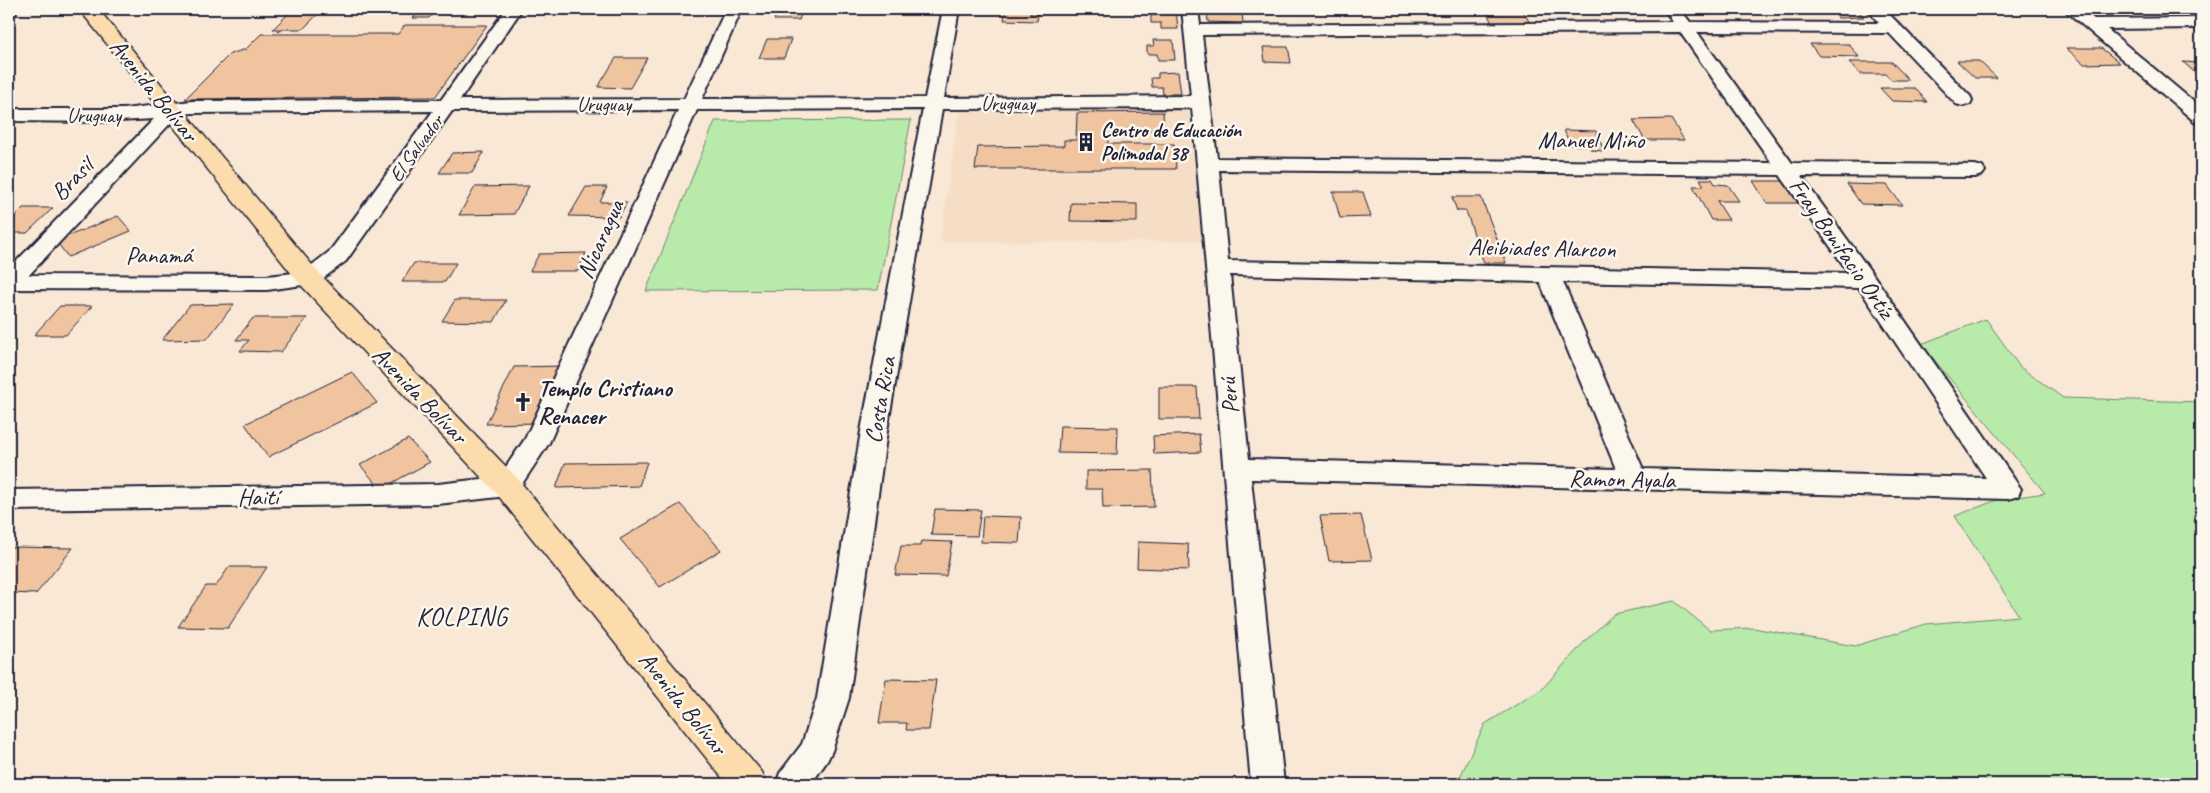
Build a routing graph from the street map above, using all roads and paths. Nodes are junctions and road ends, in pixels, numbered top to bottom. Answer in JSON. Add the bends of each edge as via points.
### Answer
{"nodes":[{"id":1,"x":22,"y":9,"type":"edge"},
{"id":2,"x":88,"y":9,"type":"edge"},
{"id":3,"x":514,"y":9,"type":"edge"},
{"id":4,"x":734,"y":9,"type":"edge"},
{"id":5,"x":951,"y":9,"type":"edge"},
{"id":6,"x":1190,"y":9,"type":"edge"},
{"id":7,"x":1672,"y":9,"type":"edge"},
{"id":8,"x":1875,"y":9,"type":"edge"},
{"id":9,"x":2072,"y":9,"type":"edge"},
{"id":10,"x":9,"y":19,"type":"edge"},
{"id":11,"x":2201,"y":23,"type":"edge"},
{"id":12,"x":2090,"y":24,"type":"junction"},
{"id":13,"x":1684,"y":27,"type":"junction"},
{"id":14,"x":1895,"y":28,"type":"junction"},
{"id":15,"x":1193,"y":30,"type":"junction"},
{"id":16,"x":1962,"y":100,"type":"dead end"},
{"id":17,"x":1199,"y":102,"type":"junction"},
{"id":18,"x":690,"y":104,"type":"junction"},
{"id":19,"x":933,"y":104,"type":"junction"},
{"id":20,"x":447,"y":105,"type":"junction"},
{"id":21,"x":171,"y":112,"type":"junction"},
{"id":22,"x":9,"y":116,"type":"edge"},
{"id":23,"x":2201,"y":118,"type":"edge"},
{"id":24,"x":1208,"y":164,"type":"junction"},
{"id":25,"x":1785,"y":168,"type":"junction"},
{"id":26,"x":1975,"y":171,"type":"dead end"},
{"id":27,"x":1216,"y":268,"type":"junction"},
{"id":28,"x":1549,"y":274,"type":"junction"},
{"id":29,"x":309,"y":278,"type":"junction"},
{"id":30,"x":1866,"y":281,"type":"junction"},
{"id":31,"x":9,"y":282,"type":"edge"},
{"id":32,"x":1237,"y":469,"type":"junction"},
{"id":33,"x":1634,"y":479,"type":"junction"},
{"id":34,"x":507,"y":486,"type":"junction"},
{"id":35,"x":2008,"y":489,"type":"joint"},
{"id":36,"x":9,"y":500,"type":"edge"},
{"id":37,"x":748,"y":784,"type":"edge"},
{"id":38,"x":792,"y":784,"type":"edge"},
{"id":39,"x":1267,"y":784,"type":"edge"}],
"edges":[{"from":1,"to":10,"type":"path"},
{"from":2,"to":21,"type":"main road","name":"Avenida Bolívar"},
{"from":3,"to":20,"type":"street","name":"El Salvador"},
{"from":4,"to":18,"type":"street","name":"Nicaragua"},
{"from":5,"to":19,"type":"street","name":"Costa Rica"},
{"from":6,"to":15,"type":"street","name":"Perú"},
{"from":7,"to":13,"type":"street","name":"Fray Bonifacio Ortíz"},
{"from":8,"to":14,"type":"street"},
{"from":9,"to":12,"type":"street"},
{"from":11,"to":12,"type":"street"},
{"from":12,"to":23,"type":"street"},
{"from":13,"to":14,"type":"street"},
{"from":13,"to":15,"type":"street"},
{"from":13,"to":25,"type":"street","name":"Fray Bonifacio Ortíz"},
{"from":14,"to":16,"type":"street"},
{"from":15,"to":17,"type":"street","name":"Perú"},
{"from":17,"to":19,"type":"street","name":"Uruguay"},
{"from":17,"to":24,"type":"street","name":"Perú"},
{"from":18,"to":19,"type":"street","name":"Uruguay"},
{"from":18,"to":20,"type":"street","name":"Uruguay"},
{"from":18,"to":34,"type":"street","name":"Nicaragua","via":[[536,444]]},
{"from":19,"to":38,"type":"street","name":"Costa Rica","via":[[874,431],[833,698],[816,751]]},
{"from":20,"to":21,"type":"street","name":"Uruguay","via":[[192,107]]},
{"from":20,"to":29,"type":"street","name":"El Salvador","via":[[338,256]]},
{"from":21,"to":22,"type":"street","name":"Uruguay"},
{"from":21,"to":29,"type":"main road","name":"Avenida Bolívar"},
{"from":21,"to":31,"type":"street","name":"Brasil"},
{"from":24,"to":25,"type":"street","name":"Manuel Miño"},
{"from":24,"to":27,"type":"street","name":"Perú"},
{"from":25,"to":26,"type":"street","name":"Manuel Miño"},
{"from":25,"to":30,"type":"street","name":"Fray Bonifacio Ortíz"},
{"from":27,"to":28,"type":"street","name":"Aleibiades Alarcon"},
{"from":27,"to":32,"type":"street","name":"Perú"},
{"from":28,"to":30,"type":"street","name":"Aleibiades Alarcon"},
{"from":28,"to":33,"type":"street"},
{"from":29,"to":31,"type":"street","name":"Panamá","via":[[267,283]]},
{"from":29,"to":34,"type":"main road","name":"Avenida Bolívar"},
{"from":30,"to":35,"type":"street","name":"Fray Bonifacio Ortíz"},
{"from":32,"to":33,"type":"street","name":"Ramon Ayala"},
{"from":32,"to":39,"type":"street","name":"Perú"},
{"from":33,"to":35,"type":"street","name":"Ramon Ayala"},
{"from":34,"to":36,"type":"street","name":"Haití","via":[[438,494]]},
{"from":34,"to":37,"type":"main road","name":"Avenida Bolívar"}]}
